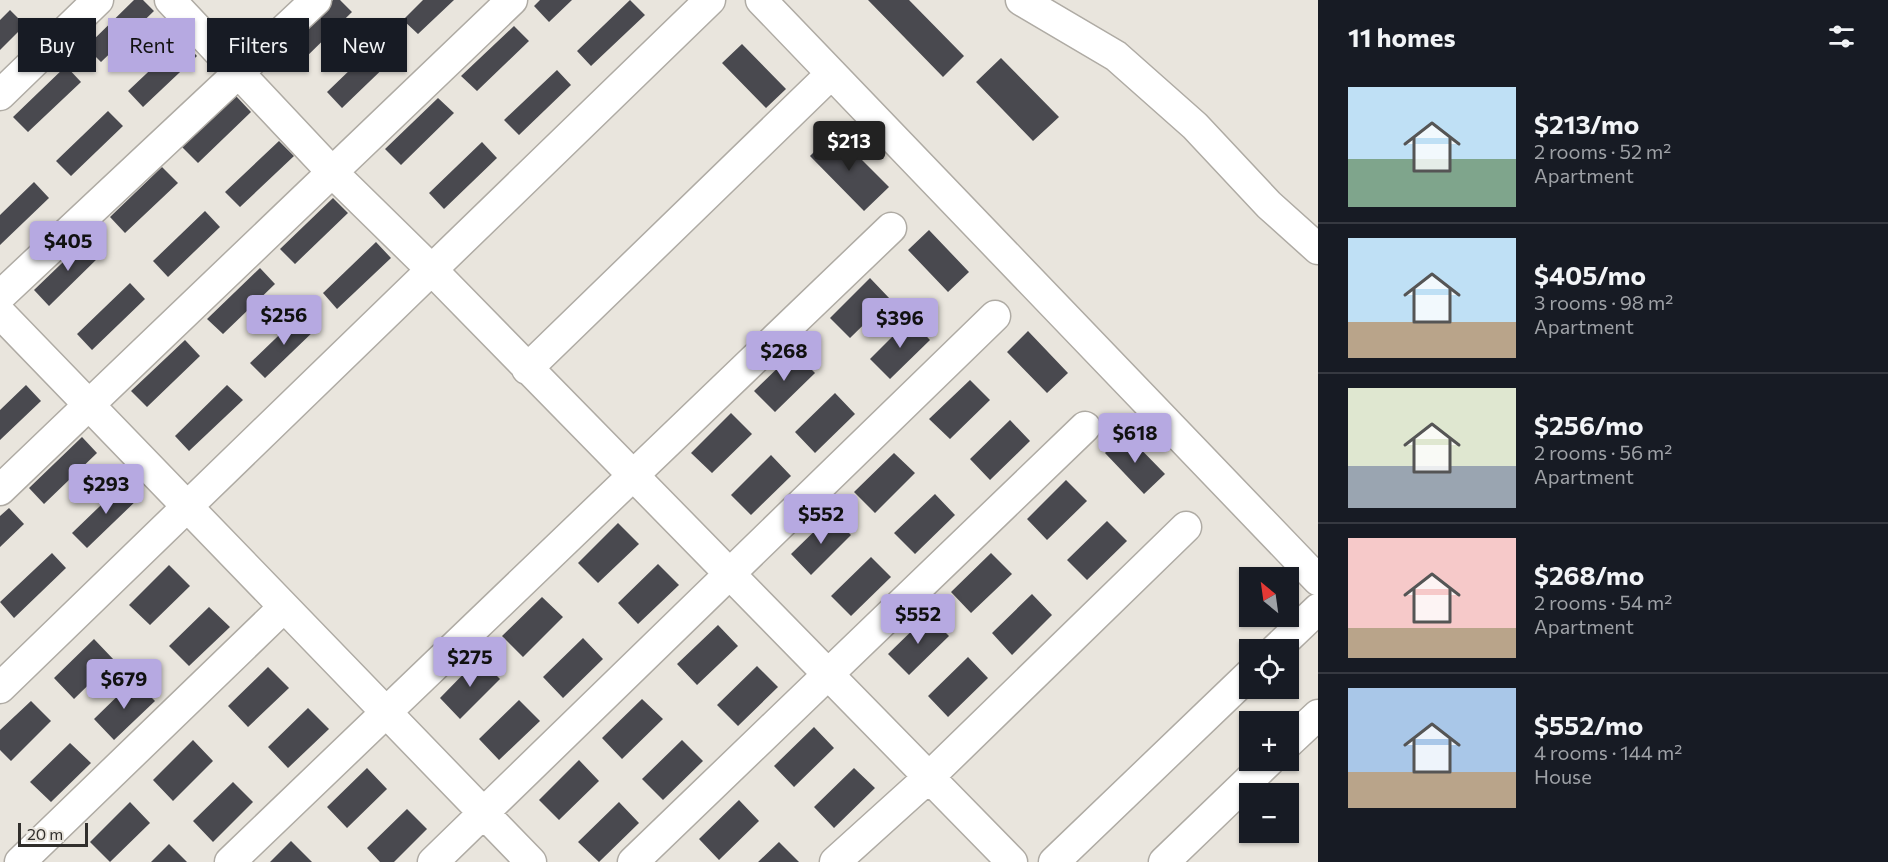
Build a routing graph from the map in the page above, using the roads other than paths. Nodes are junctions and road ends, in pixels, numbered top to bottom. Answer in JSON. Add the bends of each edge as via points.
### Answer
{"nodes":[{"id":1,"x":98,"y":0,"type":"edge"},
{"id":2,"x":170,"y":0,"type":"edge"},
{"id":3,"x":316,"y":0,"type":"edge"},
{"id":4,"x":512,"y":0,"type":"edge"},
{"id":5,"x":710,"y":0,"type":"edge"},
{"id":6,"x":760,"y":0,"type":"edge"},
{"id":7,"x":1021,"y":0,"type":"edge"},
{"id":8,"x":241,"y":73,"type":"junction"},
{"id":9,"x":830,"y":75,"type":"junction"},
{"id":10,"x":0,"y":95,"type":"edge"},
{"id":11,"x":332,"y":172,"type":"junction"},
{"id":12,"x":891,"y":228,"type":"dead end"},
{"id":13,"x":1318,"y":249,"type":"edge"},
{"id":14,"x":432,"y":270,"type":"junction"},
{"id":15,"x":0,"y":297,"type":"edge"},
{"id":16,"x":0,"y":313,"type":"edge"},
{"id":17,"x":995,"y":316,"type":"dead end"},
{"id":18,"x":527,"y":369,"type":"junction"},
{"id":19,"x":89,"y":403,"type":"junction"},
{"id":20,"x":1085,"y":427,"type":"dead end"},
{"id":21,"x":633,"y":476,"type":"junction"},
{"id":22,"x":0,"y":490,"type":"edge"},
{"id":23,"x":186,"y":505,"type":"junction"},
{"id":24,"x":1186,"y":527,"type":"dead end"},
{"id":25,"x":730,"y":575,"type":"junction"},
{"id":26,"x":1318,"y":580,"type":"edge"},
{"id":27,"x":284,"y":607,"type":"junction"},
{"id":28,"x":1318,"y":609,"type":"edge"},
{"id":29,"x":1287,"y":639,"type":"edge"},
{"id":30,"x":828,"y":675,"type":"junction"},
{"id":31,"x":1239,"y":685,"type":"edge"},
{"id":32,"x":0,"y":688,"type":"edge"},
{"id":33,"x":387,"y":712,"type":"junction"},
{"id":34,"x":1318,"y":715,"type":"edge"},
{"id":35,"x":1299,"y":733,"type":"edge"},
{"id":36,"x":1259,"y":771,"type":"edge"},
{"id":37,"x":928,"y":778,"type":"junction"},
{"id":38,"x":484,"y":813,"type":"junction"},
{"id":39,"x":0,"y":855,"type":"edge"},
{"id":40,"x":7,"y":862,"type":"edge"},
{"id":41,"x":20,"y":862,"type":"edge"},
{"id":42,"x":230,"y":862,"type":"edge"},
{"id":43,"x":433,"y":862,"type":"edge"},
{"id":44,"x":531,"y":862,"type":"edge"},
{"id":45,"x":633,"y":862,"type":"edge"},
{"id":46,"x":835,"y":862,"type":"edge"},
{"id":47,"x":1012,"y":862,"type":"edge"},
{"id":48,"x":1054,"y":862,"type":"edge"},
{"id":49,"x":1164,"y":862,"type":"edge"}],
"edges":[{"from":1,"to":10,"type":"street"},
{"from":2,"to":8,"type":"street"},
{"from":3,"to":8,"type":"street"},
{"from":4,"to":11,"type":"street"},
{"from":5,"to":14,"type":"street"},
{"from":6,"to":9,"type":"street"},
{"from":7,"to":13,"type":"street","via":[[1116,56],[1196,126],[1269,205]]},
{"from":8,"to":11,"type":"street"},
{"from":8,"to":15,"type":"street"},
{"from":9,"to":18,"type":"street"},
{"from":9,"to":26,"type":"street"},
{"from":11,"to":14,"type":"street"},
{"from":11,"to":19,"type":"street"},
{"from":12,"to":21,"type":"street"},
{"from":14,"to":18,"type":"street"},
{"from":14,"to":23,"type":"street"},
{"from":16,"to":19,"type":"street"},
{"from":17,"to":25,"type":"street"},
{"from":18,"to":21,"type":"street"},
{"from":19,"to":22,"type":"street"},
{"from":19,"to":23,"type":"street"},
{"from":20,"to":30,"type":"street"},
{"from":21,"to":25,"type":"street"},
{"from":21,"to":33,"type":"street"},
{"from":23,"to":27,"type":"street"},
{"from":23,"to":32,"type":"street"},
{"from":24,"to":37,"type":"street"},
{"from":25,"to":30,"type":"street"},
{"from":25,"to":38,"type":"street"},
{"from":27,"to":33,"type":"street"},
{"from":27,"to":41,"type":"street"},
{"from":28,"to":29,"type":"street"},
{"from":30,"to":37,"type":"street"},
{"from":30,"to":45,"type":"street"},
{"from":31,"to":48,"type":"street"},
{"from":33,"to":38,"type":"street"},
{"from":33,"to":42,"type":"street"},
{"from":34,"to":35,"type":"street"},
{"from":36,"to":49,"type":"street"},
{"from":37,"to":46,"type":"street"},
{"from":37,"to":47,"type":"street"},
{"from":38,"to":43,"type":"street"},
{"from":38,"to":44,"type":"street"},
{"from":39,"to":40,"type":"street"}]}
